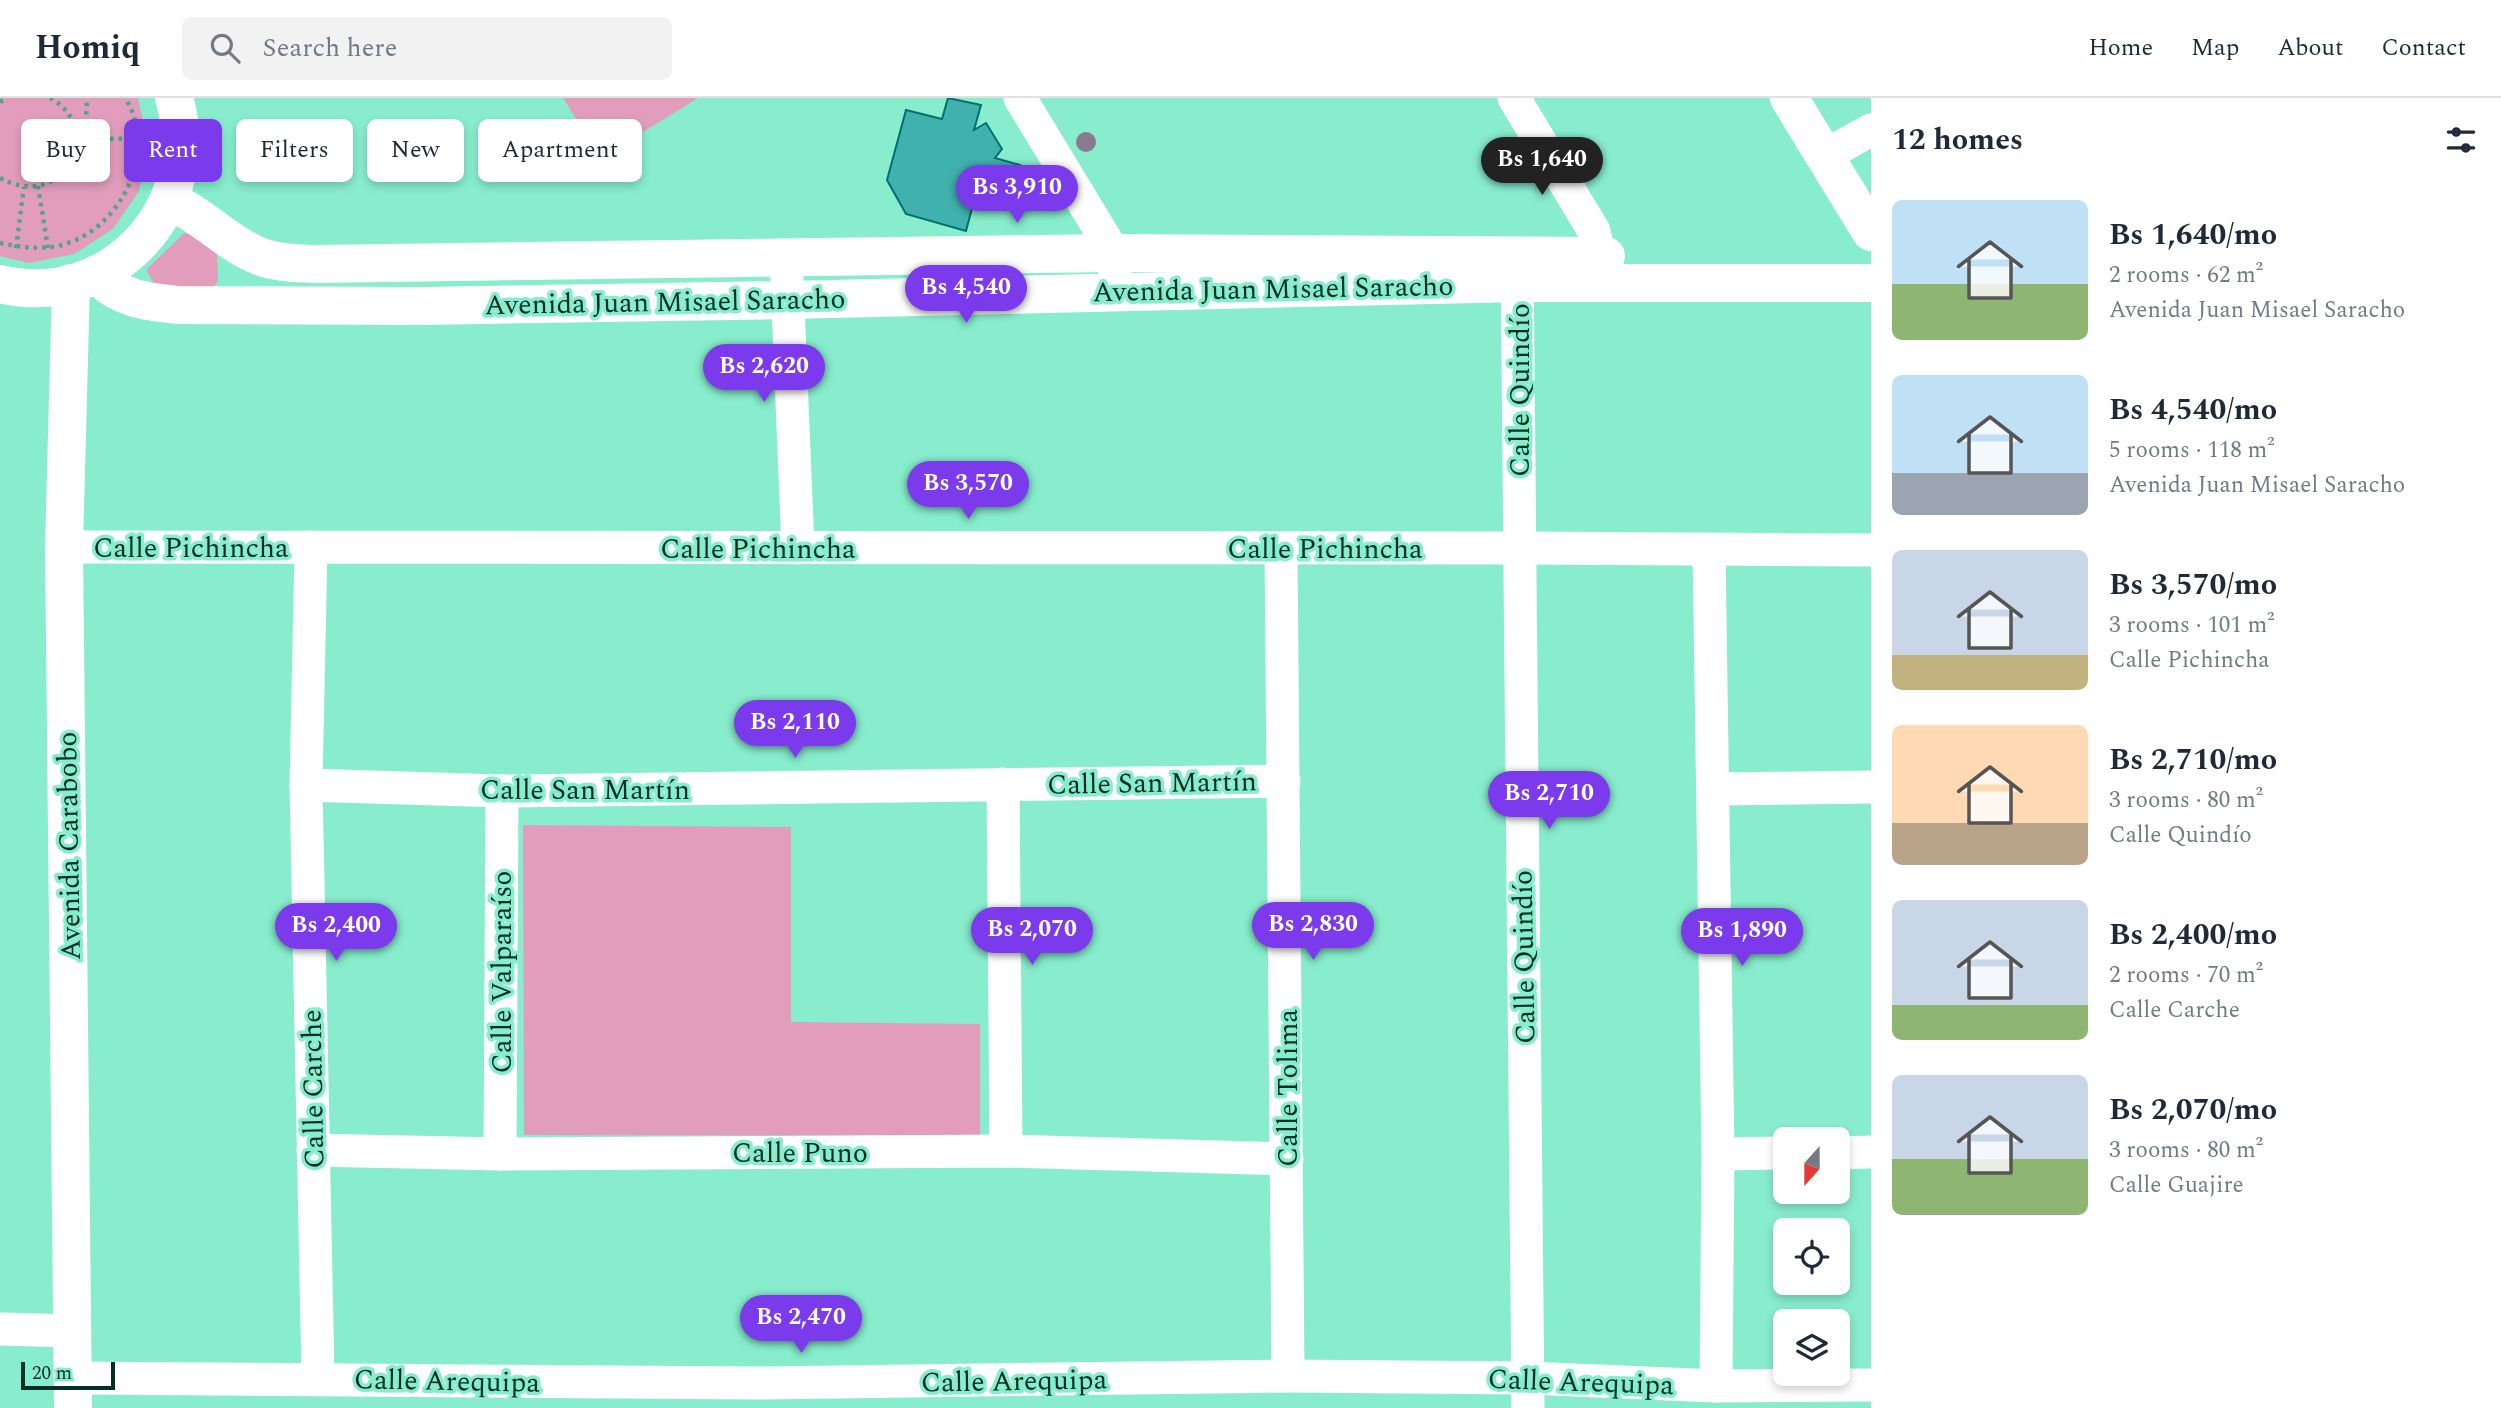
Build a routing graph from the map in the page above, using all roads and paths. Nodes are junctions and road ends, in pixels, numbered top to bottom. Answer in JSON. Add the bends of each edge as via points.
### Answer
{"nodes":[{"id":1,"x":6,"y":98,"type":"edge"},
{"id":2,"x":50,"y":98,"type":"edge"},
{"id":3,"x":87,"y":98,"type":"edge"},
{"id":4,"x":125,"y":98,"type":"edge"},
{"id":5,"x":174,"y":98,"type":"edge"},
{"id":6,"x":1020,"y":98,"type":"edge"},
{"id":7,"x":1514,"y":98,"type":"edge"},
{"id":8,"x":1788,"y":98,"type":"edge"},
{"id":9,"x":0,"y":102,"type":"edge"},
{"id":10,"x":71,"y":119,"type":"edge"},
{"id":11,"x":86,"y":119,"type":"edge"},
{"id":12,"x":134,"y":119,"type":"edge"},
{"id":13,"x":1871,"y":130,"type":"edge"},
{"id":14,"x":1824,"y":156,"type":"junction"},
{"id":15,"x":0,"y":178,"type":"edge"},
{"id":16,"x":48,"y":182,"type":"edge"},
{"id":17,"x":129,"y":182,"type":"edge"},
{"id":18,"x":38,"y":186,"type":"junction"},
{"id":19,"x":24,"y":187,"type":"junction"},
{"id":20,"x":169,"y":201,"type":"junction"},
{"id":21,"x":1871,"y":232,"type":"edge"},
{"id":22,"x":0,"y":243,"type":"edge"},
{"id":23,"x":16,"y":246,"type":"junction"},
{"id":24,"x":48,"y":246,"type":"junction"},
{"id":25,"x":1114,"y":253,"type":"junction"},
{"id":26,"x":786,"y":257,"type":"junction"},
{"id":27,"x":1871,"y":257,"type":"edge"},
{"id":28,"x":1518,"y":269,"type":"junction"},
{"id":29,"x":1602,"y":269,"type":"junction"},
{"id":30,"x":7,"y":270,"type":"edge"},
{"id":31,"x":72,"y":271,"type":"junction"},
{"id":32,"x":1871,"y":283,"type":"edge"},
{"id":33,"x":1115,"y":292,"type":"junction"},
{"id":34,"x":787,"y":300,"type":"junction"},
{"id":35,"x":64,"y":548,"type":"junction"},
{"id":36,"x":311,"y":548,"type":"junction"},
{"id":37,"x":798,"y":548,"type":"junction"},
{"id":38,"x":1281,"y":548,"type":"junction"},
{"id":39,"x":1519,"y":548,"type":"junction"},
{"id":40,"x":1709,"y":550,"type":"junction"},
{"id":41,"x":1871,"y":550,"type":"edge"},
{"id":42,"x":1284,"y":781,"type":"junction"},
{"id":43,"x":1003,"y":784,"type":"junction"},
{"id":44,"x":306,"y":785,"type":"junction"},
{"id":45,"x":1871,"y":786,"type":"edge"},
{"id":46,"x":1713,"y":789,"type":"junction"},
{"id":47,"x":502,"y":791,"type":"junction"},
{"id":48,"x":313,"y":1150,"type":"junction"},
{"id":49,"x":1006,"y":1151,"type":"junction"},
{"id":50,"x":1871,"y":1152,"type":"edge"},
{"id":51,"x":1773,"y":1153,"type":"edge"},
{"id":52,"x":1850,"y":1153,"type":"edge"},
{"id":53,"x":500,"y":1154,"type":"junction"},
{"id":54,"x":1717,"y":1154,"type":"junction"},
{"id":55,"x":1287,"y":1158,"type":"junction"},
{"id":56,"x":0,"y":1329,"type":"edge"},
{"id":57,"x":73,"y":1331,"type":"junction"},
{"id":58,"x":1288,"y":1376,"type":"junction"},
{"id":59,"x":318,"y":1378,"type":"junction"},
{"id":60,"x":1871,"y":1385,"type":"edge"},
{"id":61,"x":1716,"y":1386,"type":"junction"},
{"id":62,"x":73,"y":1393,"type":"edge"},
{"id":63,"x":1528,"y":1393,"type":"edge"},
{"id":64,"x":760,"y":1396,"type":"edge"}],
"edges":[{"from":1,"to":9,"type":"path"},
{"from":2,"to":10,"type":"path"},
{"from":3,"to":11,"type":"path"},
{"from":4,"to":12,"type":"path"},
{"from":5,"to":20,"type":"street","via":[[181,155]]},
{"from":6,"to":25,"type":"street"},
{"from":7,"to":29,"type":"street","via":[[1594,231]]},
{"from":8,"to":14,"type":"street"},
{"from":13,"to":14,"type":"street"},
{"from":14,"to":21,"type":"street"},
{"from":15,"to":19,"type":"path"},
{"from":16,"to":18,"type":"path"},
{"from":17,"to":24,"type":"path","via":[[120,203],[96,228],[65,244]]},
{"from":18,"to":19,"type":"path"},
{"from":18,"to":24,"type":"path"},
{"from":19,"to":23,"type":"path"},
{"from":20,"to":26,"type":"street","name":"Avenida Juan Misael Saracho","via":[[229,240],[283,262]]},
{"from":20,"to":31,"type":"street","via":[[151,231],[126,256]]},
{"from":22,"to":23,"type":"path"},
{"from":23,"to":24,"type":"path"},
{"from":23,"to":30,"type":"path"},
{"from":24,"to":31,"type":"path"},
{"from":25,"to":26,"type":"street","name":"Avenida Juan Misael Saracho"},
{"from":25,"to":28,"type":"street","name":"Avenida Juan Misael Saracho"},
{"from":25,"to":33,"type":"street"},
{"from":26,"to":34,"type":"street"},
{"from":27,"to":29,"type":"street","name":"Avenida Juan Misael Saracho"},
{"from":28,"to":29,"type":"street","name":"Avenida Juan Misael Saracho"},
{"from":28,"to":33,"type":"street","name":"Avenida Juan Misael Saracho"},
{"from":28,"to":39,"type":"street","name":"Calle Quindío"},
{"from":29,"to":32,"type":"street","name":"Avenida Juan Misael Saracho"},
{"from":30,"to":31,"type":"street","via":[[38,288]]},
{"from":31,"to":34,"type":"street","name":"Avenida Juan Misael Saracho","via":[[144,301],[178,305]]},
{"from":31,"to":35,"type":"street","name":"Avenida Carabobo"},
{"from":33,"to":34,"type":"street","name":"Avenida Juan Misael Saracho"},
{"from":34,"to":37,"type":"street"},
{"from":35,"to":36,"type":"street","name":"Calle Pichincha"},
{"from":35,"to":57,"type":"street","name":"Avenida Carabobo"},
{"from":36,"to":37,"type":"street","name":"Calle Pichincha"},
{"from":36,"to":44,"type":"street","name":"Calle Carche"},
{"from":37,"to":38,"type":"street","name":"Calle Pichincha"},
{"from":38,"to":39,"type":"street","name":"Calle Pichincha"},
{"from":38,"to":42,"type":"street","name":"Calle Tolima"},
{"from":39,"to":40,"type":"street","name":"Calle Pichincha"},
{"from":39,"to":63,"type":"street","name":"Calle Quindío"},
{"from":40,"to":41,"type":"street","name":"Calle Pichincha"},
{"from":40,"to":46,"type":"street"},
{"from":42,"to":43,"type":"street","name":"Calle San Martín"},
{"from":42,"to":55,"type":"street","name":"Calle Tolima"},
{"from":43,"to":47,"type":"street","name":"Calle San Martín"},
{"from":43,"to":49,"type":"street"},
{"from":44,"to":47,"type":"street","name":"Calle San Martín"},
{"from":44,"to":48,"type":"street","name":"Calle Carche"},
{"from":45,"to":46,"type":"street"},
{"from":46,"to":54,"type":"street"},
{"from":47,"to":53,"type":"street","name":"Calle Valparaíso"},
{"from":48,"to":53,"type":"street","name":"Calle Puno"},
{"from":48,"to":59,"type":"street","name":"Calle Carche"},
{"from":49,"to":53,"type":"street","name":"Calle Puno"},
{"from":49,"to":55,"type":"street","name":"Calle Puno"},
{"from":50,"to":52,"type":"street"},
{"from":51,"to":54,"type":"street"},
{"from":54,"to":61,"type":"street"},
{"from":55,"to":58,"type":"street","name":"Calle Tolima"},
{"from":56,"to":57,"type":"street"},
{"from":57,"to":62,"type":"street","name":"Avenida Carabobo"},
{"from":58,"to":63,"type":"street","name":"Calle Arequipa"},
{"from":58,"to":64,"type":"street","name":"Calle Arequipa"},
{"from":59,"to":62,"type":"street","name":"Calle Arequipa"},
{"from":59,"to":64,"type":"street","name":"Calle Arequipa"},
{"from":60,"to":61,"type":"street","name":"Calle Arequipa"},
{"from":61,"to":63,"type":"street","name":"Calle Arequipa"}]}
